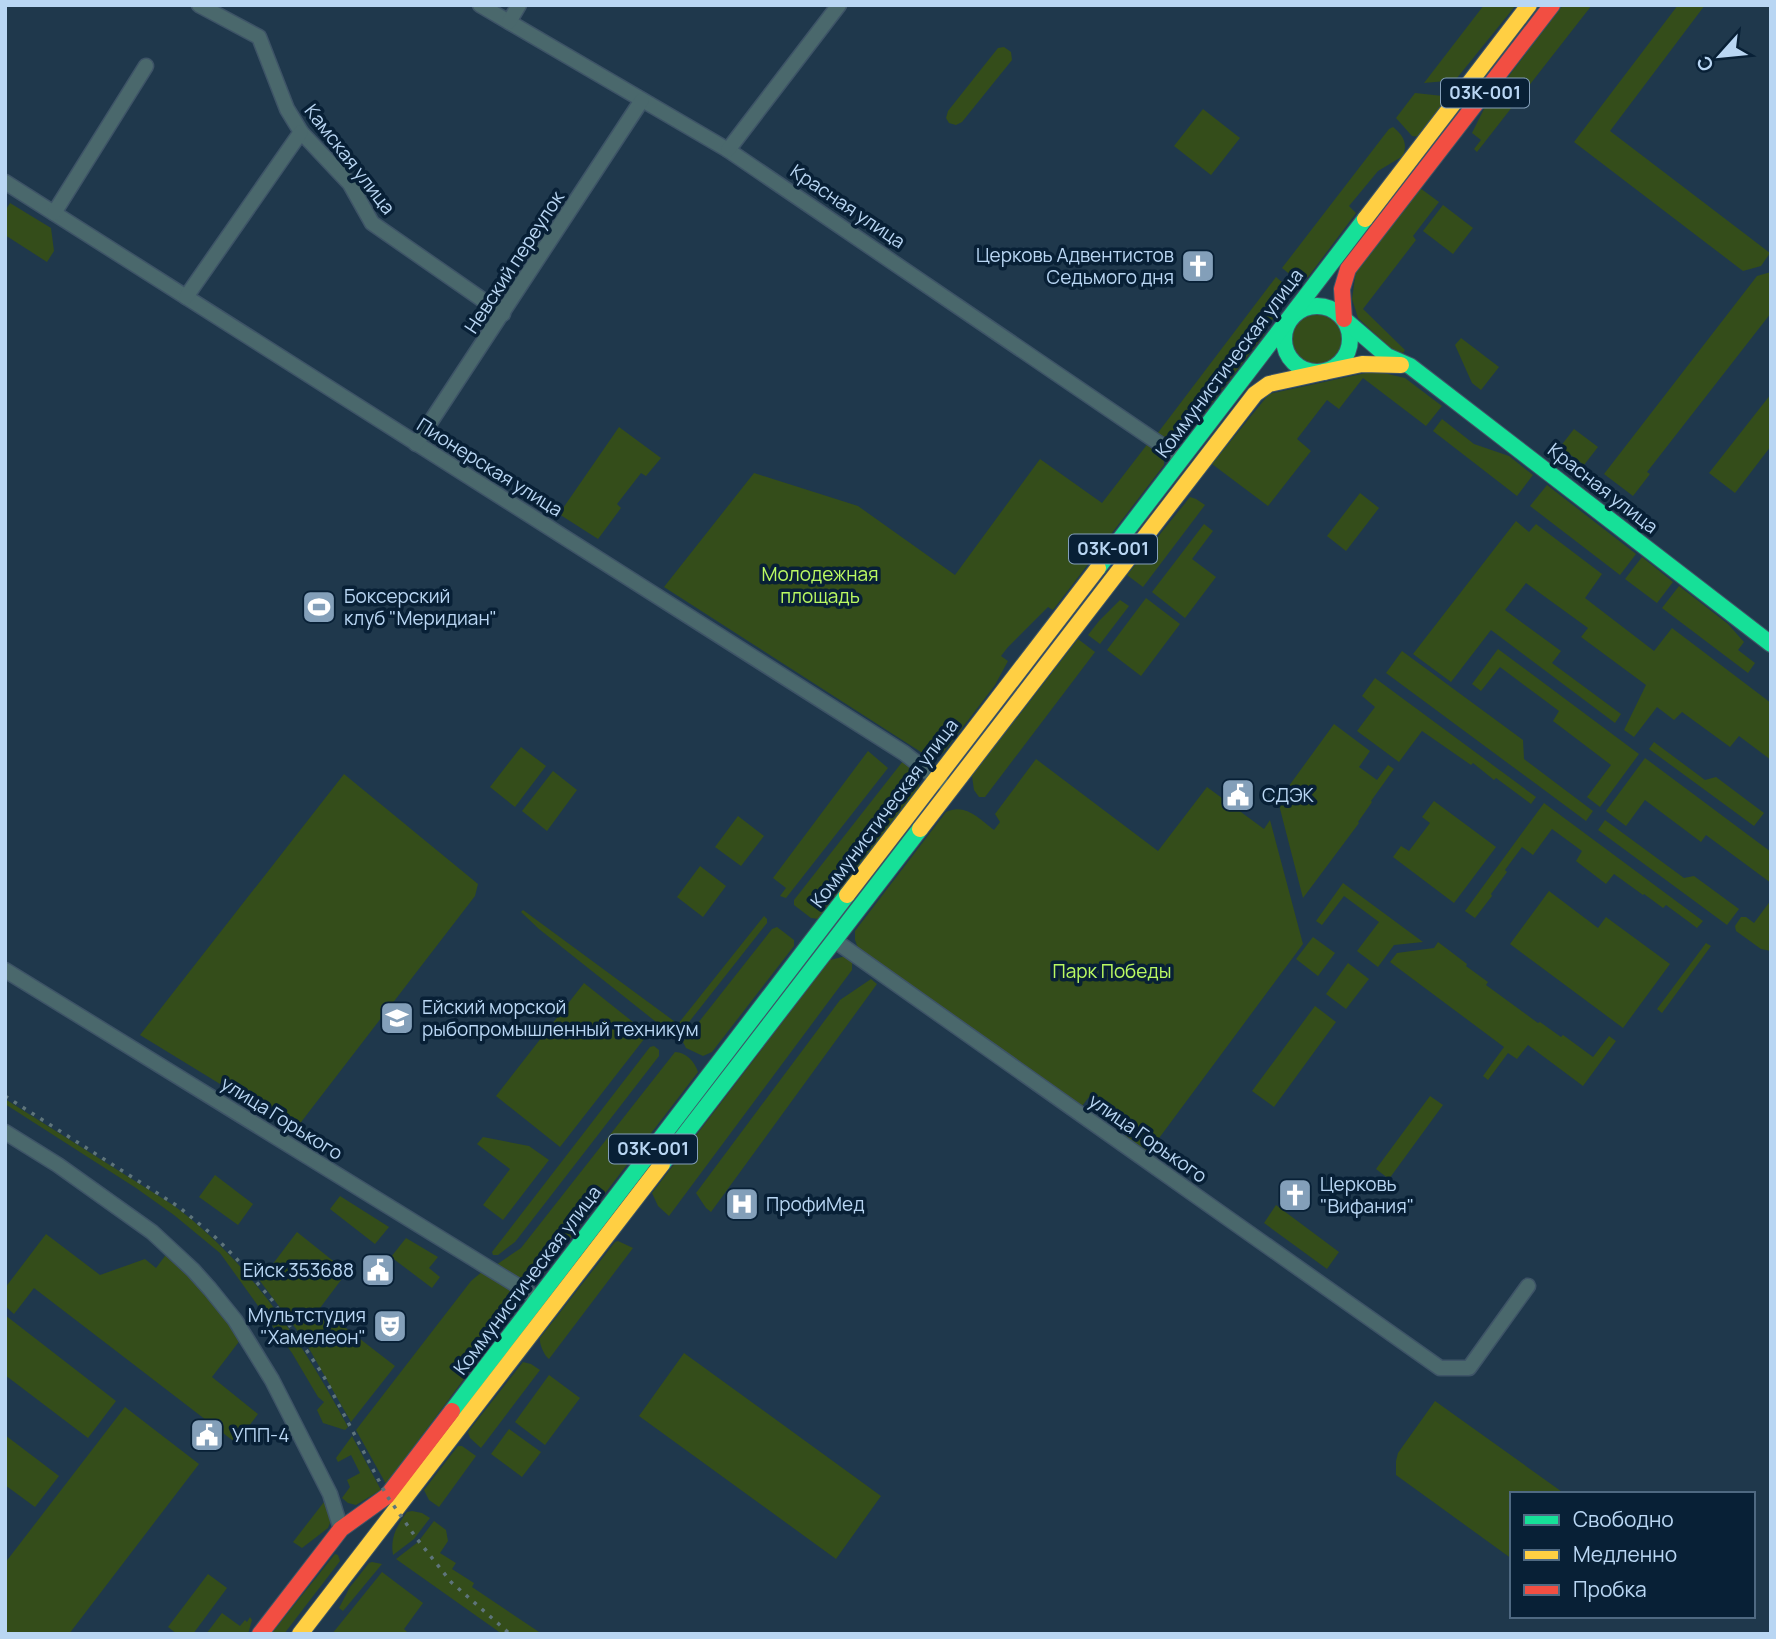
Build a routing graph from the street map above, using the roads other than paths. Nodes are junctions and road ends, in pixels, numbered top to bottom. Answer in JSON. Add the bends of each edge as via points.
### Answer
{"nodes":[{"id":1,"x":199,"y":5,"type":"edge"},
{"id":2,"x":480,"y":5,"type":"edge"},
{"id":3,"x":519,"y":5,"type":"edge"},
{"id":4,"x":839,"y":5,"type":"edge"},
{"id":5,"x":1530,"y":5,"type":"edge"},
{"id":6,"x":1552,"y":5,"type":"edge"},
{"id":7,"x":509,"y":22,"type":"junction"},
{"id":8,"x":146,"y":66,"type":"dead end"},
{"id":9,"x":642,"y":100,"type":"junction"},
{"id":10,"x":302,"y":132,"type":"junction"},
{"id":11,"x":728,"y":150,"type":"junction"},
{"id":12,"x":5,"y":182,"type":"edge"},
{"id":13,"x":54,"y":213,"type":"junction"},
{"id":14,"x":186,"y":297,"type":"junction"},
{"id":15,"x":503,"y":314,"type":"junction"},
{"id":16,"x":1290,"y":319,"type":"junction"},
{"id":17,"x":1344,"y":319,"type":"junction"},
{"id":18,"x":1410,"y":366,"type":"junction"},
{"id":19,"x":1324,"y":372,"type":"junction"},
{"id":20,"x":416,"y":444,"type":"junction"},
{"id":21,"x":1182,"y":459,"type":"junction"},
{"id":22,"x":1771,"y":644,"type":"edge"},
{"id":23,"x":937,"y":779,"type":"junction"},
{"id":24,"x":950,"y":789,"type":"junction"},
{"id":25,"x":834,"y":940,"type":"junction"},
{"id":26,"x":5,"y":970,"type":"edge"},
{"id":27,"x":5,"y":1132,"type":"edge"},
{"id":28,"x":1528,"y":1286,"type":"dead end"},
{"id":29,"x":538,"y":1299,"type":"junction"},
{"id":30,"x":330,"y":1494,"type":"junction"},
{"id":31,"x":363,"y":1513,"type":"junction"},
{"id":32,"x":347,"y":1547,"type":"junction"},
{"id":33,"x":260,"y":1634,"type":"edge"},
{"id":34,"x":300,"y":1634,"type":"edge"}],
"edges":[{"from":1,"to":10,"type":"street","name":"Камская улица","via":[[259,37],[287,109]]},
{"from":2,"to":7,"type":"street","name":"Красная улица"},
{"from":3,"to":7,"type":"street"},
{"from":4,"to":11,"type":"street"},
{"from":5,"to":16,"type":"main road","name":"Коммунистическая улица","number":"03К-001"},
{"from":6,"to":17,"type":"main road","number":"03К-001","via":[[1348,270],[1342,289]]},
{"from":7,"to":9,"type":"street","name":"Красная улица"},
{"from":8,"to":13,"type":"street"},
{"from":9,"to":11,"type":"street","name":"Красная улица"},
{"from":9,"to":15,"type":"street","name":"Невский переулок"},
{"from":10,"to":14,"type":"street"},
{"from":10,"to":15,"type":"street","name":"Камская улица","via":[[350,184],[372,223]]},
{"from":11,"to":21,"type":"street","name":"Красная улица"},
{"from":12,"to":13,"type":"street","name":"Пионерская улица"},
{"from":13,"to":14,"type":"street","name":"Пионерская улица"},
{"from":14,"to":20,"type":"street","name":"Пионерская улица"},
{"from":15,"to":20,"type":"street","name":"Невский переулок"},
{"from":16,"to":17,"type":"main road","number":"03К-001","via":[[1307,307],[1320,306]]},
{"from":16,"to":19,"type":"main road","via":[[1283,340],[1287,354],[1302,369]]},
{"from":16,"to":21,"type":"main road","name":"Коммунистическая улица","number":"03К-001"},
{"from":17,"to":18,"type":"main road","name":"Красная улица","via":[[1387,356]]},
{"from":17,"to":19,"type":"main road","number":"03К-001","via":[[1350,338],[1348,351],[1341,362]]},
{"from":18,"to":19,"type":"main road","via":[[1371,363]]},
{"from":18,"to":22,"type":"main road","name":"Красная улица"},
{"from":19,"to":24,"type":"main road","name":"Коммунистическая улица","number":"03К-001","via":[[1269,384],[1255,394]]},
{"from":20,"to":23,"type":"street","name":"Пионерская улица"},
{"from":21,"to":23,"type":"main road","name":"Коммунистическая улица","number":"03К-001"},
{"from":23,"to":24,"type":"street","name":"Пионерская улица"},
{"from":23,"to":29,"type":"main road","name":"Коммунистическая улица","number":"03К-001"},
{"from":24,"to":25,"type":"main road","name":"Коммунистическая улица","number":"03К-001"},
{"from":25,"to":28,"type":"street","name":"улица Горького","via":[[1440,1368],[1469,1368]]},
{"from":25,"to":32,"type":"main road","name":"Коммунистическая улица","number":"03К-001"},
{"from":26,"to":29,"type":"street","name":"улица Горького"},
{"from":27,"to":30,"type":"street","via":[[152,1232],[202,1279],[272,1380]]},
{"from":29,"to":31,"type":"main road","name":"Коммунистическая улица","number":"03К-001","via":[[387,1496]]},
{"from":30,"to":31,"type":"street","via":[[342,1505]]},
{"from":30,"to":32,"type":"street"},
{"from":31,"to":32,"type":"main road","name":"Коммунистическая улица","number":"03К-001"},
{"from":32,"to":33,"type":"main road","name":"Коммунистическая улица","number":"03К-001"},
{"from":32,"to":34,"type":"main road","name":"Коммунистическая улица","number":"03К-001"}]}
